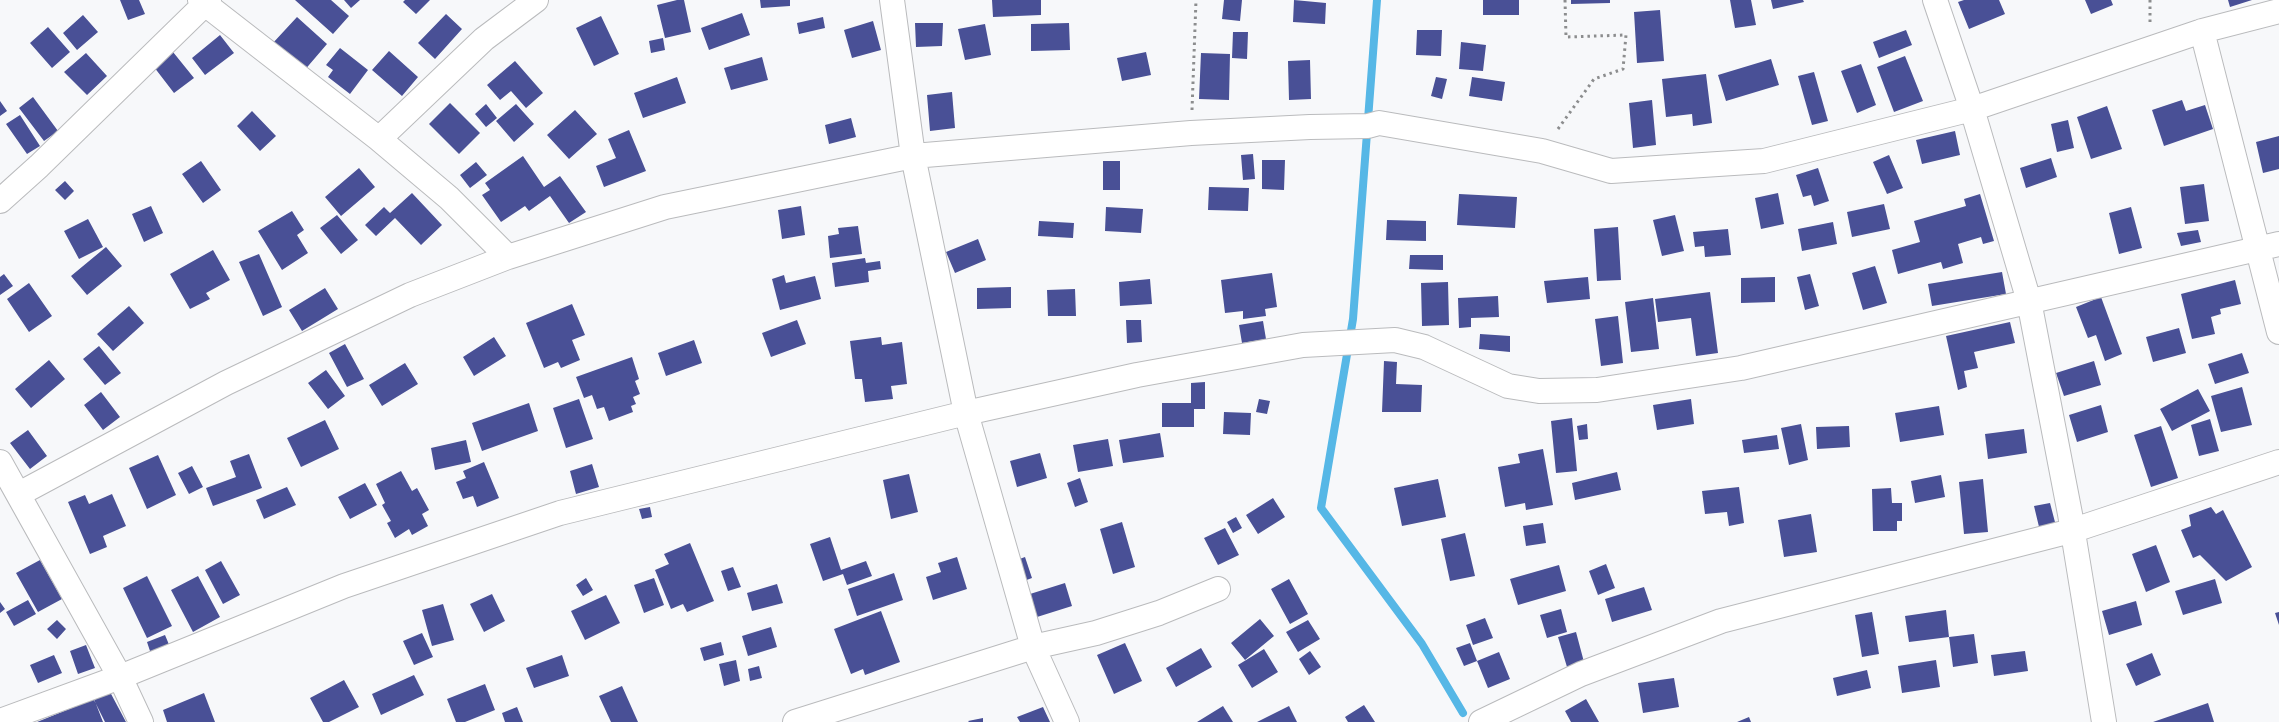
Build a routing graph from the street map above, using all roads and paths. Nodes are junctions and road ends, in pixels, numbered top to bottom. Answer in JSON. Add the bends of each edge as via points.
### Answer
{"nodes":[{"id":1,"x":536,"y":0,"type":"edge"},
{"id":2,"x":892,"y":0,"type":"edge"},
{"id":3,"x":1196,"y":0,"type":"edge"},
{"id":4,"x":1565,"y":0,"type":"edge"},
{"id":5,"x":1935,"y":0,"type":"edge"},
{"id":6,"x":204,"y":1,"type":"edge"},
{"id":7,"x":2279,"y":11,"type":"edge"},
{"id":8,"x":2202,"y":31,"type":"junction"},
{"id":9,"x":1972,"y":109,"type":"junction"},
{"id":10,"x":1191,"y":133,"type":"junction"},
{"id":11,"x":378,"y":139,"type":"junction"},
{"id":12,"x":1542,"y":151,"type":"junction"},
{"id":13,"x":913,"y":156,"type":"junction"},
{"id":14,"x":0,"y":201,"type":"edge"},
{"id":15,"x":2269,"y":246,"type":"edge"},
{"id":16,"x":508,"y":257,"type":"junction"},
{"id":17,"x":2029,"y":301,"type":"junction"},
{"id":18,"x":2279,"y":332,"type":"edge"},
{"id":19,"x":966,"y":413,"type":"junction"},
{"id":20,"x":0,"y":462,"type":"edge"},
{"id":21,"x":2279,"y":462,"type":"edge"},
{"id":22,"x":18,"y":494,"type":"junction"},
{"id":23,"x":2072,"y":531,"type":"junction"},
{"id":24,"x":1218,"y":589,"type":"dead end"},
{"id":25,"x":1033,"y":647,"type":"junction"},
{"id":26,"x":120,"y":676,"type":"junction"},
{"id":27,"x":0,"y":721,"type":"edge"},
{"id":28,"x":140,"y":722,"type":"edge"},
{"id":29,"x":795,"y":722,"type":"edge"},
{"id":30,"x":1067,"y":722,"type":"edge"},
{"id":31,"x":1481,"y":722,"type":"edge"},
{"id":32,"x":2104,"y":722,"type":"edge"}],
"edges":[{"from":1,"to":11,"type":"street","via":[[484,39]]},
{"from":2,"to":13,"type":"street"},
{"from":3,"to":10,"type":"path"},
{"from":4,"to":12,"type":"path","via":[[1566,37],[1626,35],[1623,69],[1594,79]]},
{"from":5,"to":9,"type":"street"},
{"from":6,"to":11,"type":"street"},
{"from":6,"to":14,"type":"street"},
{"from":7,"to":8,"type":"street"},
{"from":8,"to":9,"type":"street"},
{"from":8,"to":15,"type":"street","via":[[2234,159]]},
{"from":9,"to":12,"type":"street","via":[[1764,161],[1610,171]]},
{"from":9,"to":17,"type":"street"},
{"from":10,"to":12,"type":"street","via":[[1368,124]]},
{"from":10,"to":13,"type":"street"},
{"from":11,"to":16,"type":"street","via":[[449,198]]},
{"from":13,"to":16,"type":"street","via":[[665,206]]},
{"from":13,"to":19,"type":"street"},
{"from":15,"to":17,"type":"street"},
{"from":15,"to":18,"type":"street"},
{"from":16,"to":22,"type":"street","via":[[410,295],[226,383]]},
{"from":17,"to":19,"type":"street","via":[[1740,368],[1596,390],[1539,391],[1508,386],[1424,346],[1395,340],[1303,345],[1137,375]]},
{"from":17,"to":23,"type":"street"},
{"from":19,"to":25,"type":"street"},
{"from":19,"to":26,"type":"street","via":[[560,513],[344,586]]},
{"from":20,"to":22,"type":"street"},
{"from":21,"to":23,"type":"street"},
{"from":22,"to":26,"type":"street"},
{"from":23,"to":31,"type":"street","via":[[1721,621],[1581,674]]},
{"from":23,"to":32,"type":"street"},
{"from":24,"to":25,"type":"street","via":[[1096,633]]},
{"from":25,"to":29,"type":"street"},
{"from":25,"to":30,"type":"street"},
{"from":26,"to":27,"type":"street"},
{"from":26,"to":28,"type":"street"}]}
